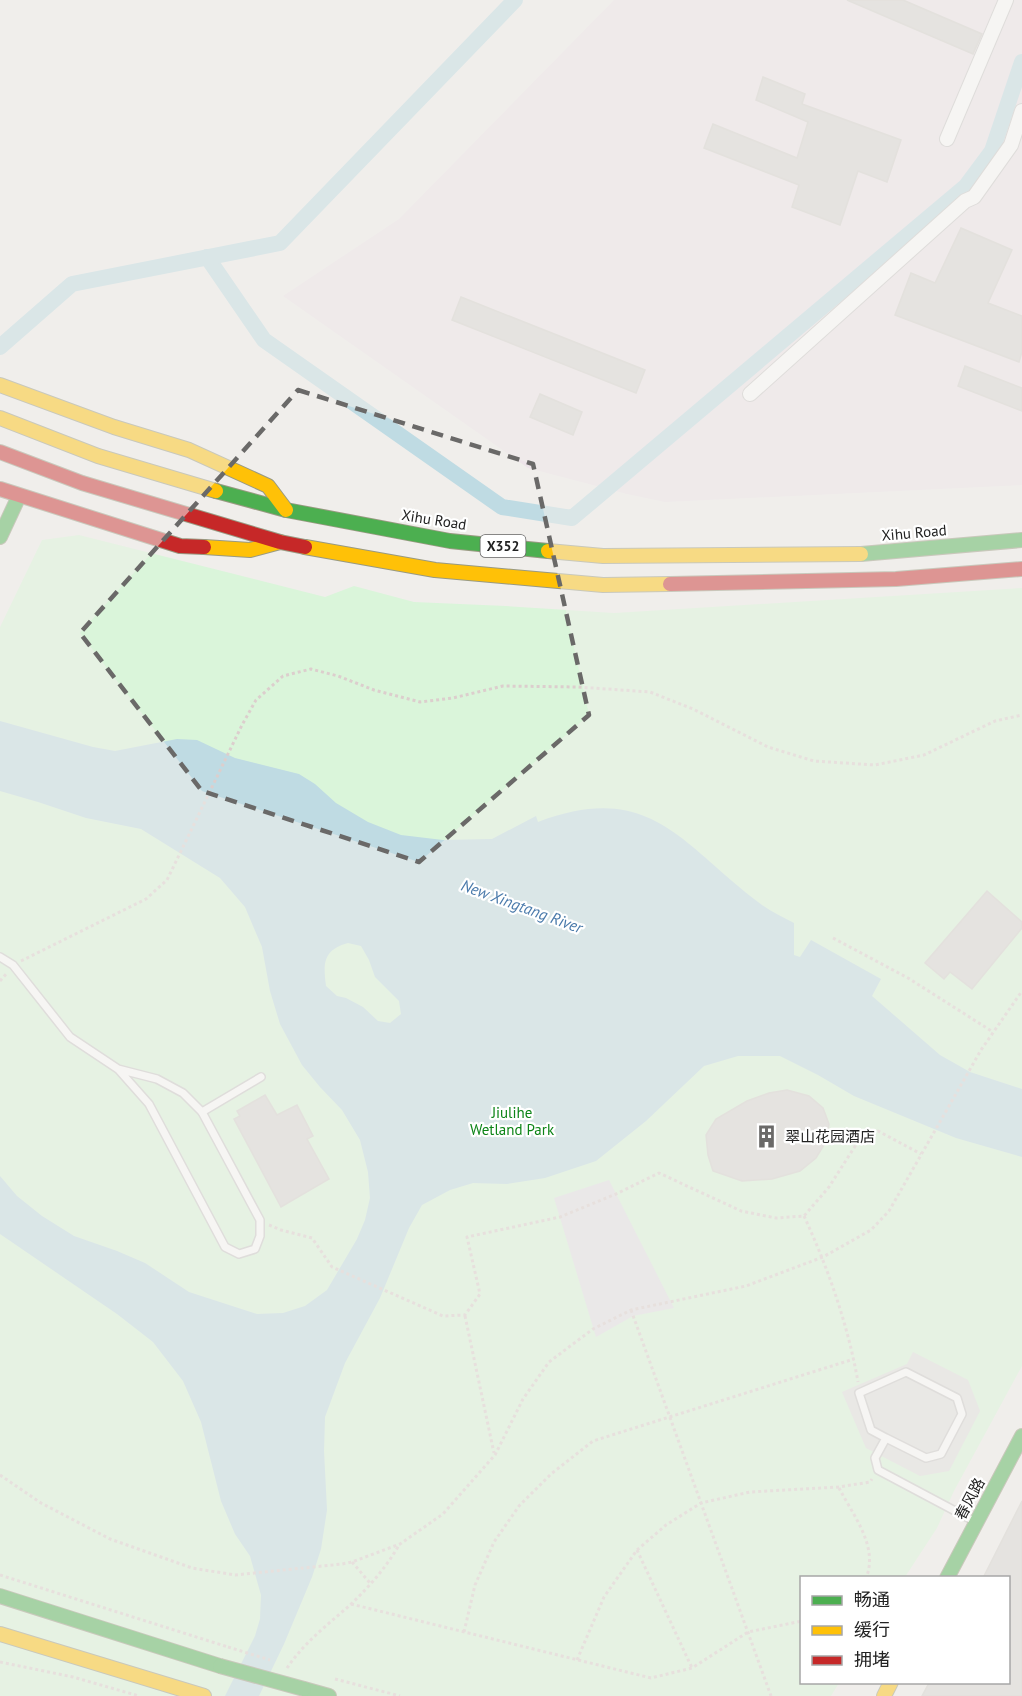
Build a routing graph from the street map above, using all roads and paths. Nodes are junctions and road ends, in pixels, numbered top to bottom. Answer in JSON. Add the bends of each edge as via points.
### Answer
{"nodes":[{"id":1,"x":1006,"y":0,"type":"edge"},
{"id":2,"x":1022,"y":111,"type":"edge"},
{"id":3,"x":947,"y":139,"type":"dead end"},
{"id":4,"x":0,"y":385,"type":"edge"},
{"id":5,"x":750,"y":394,"type":"dead end"},
{"id":6,"x":0,"y":418,"type":"edge"},
{"id":7,"x":0,"y":452,"type":"edge"},
{"id":8,"x":0,"y":489,"type":"edge"},
{"id":9,"x":18,"y":496,"type":"junction"},
{"id":10,"x":286,"y":510,"type":"junction"},
{"id":11,"x":0,"y":537,"type":"edge"},
{"id":12,"x":1022,"y":540,"type":"edge"},
{"id":13,"x":280,"y":542,"type":"junction"},
{"id":14,"x":1022,"y":569,"type":"edge"},
{"id":15,"x":1022,"y":715,"type":"edge"},
{"id":16,"x":833,"y":938,"type":"dead end"},
{"id":17,"x":0,"y":957,"type":"edge"},
{"id":18,"x":13,"y":965,"type":"junction"},
{"id":19,"x":0,"y":981,"type":"edge"},
{"id":20,"x":1022,"y":991,"type":"edge"},
{"id":21,"x":993,"y":1032,"type":"junction"},
{"id":22,"x":118,"y":1069,"type":"junction"},
{"id":23,"x":261,"y":1077,"type":"dead end"},
{"id":24,"x":202,"y":1112,"type":"junction"},
{"id":25,"x":921,"y":1154,"type":"junction"},
{"id":26,"x":804,"y":1216,"type":"junction"},
{"id":27,"x":260,"y":1220,"type":"junction"},
{"id":28,"x":823,"y":1257,"type":"junction"},
{"id":29,"x":631,"y":1310,"type":"junction"},
{"id":30,"x":465,"y":1315,"type":"junction"},
{"id":31,"x":854,"y":1359,"type":"junction"},
{"id":32,"x":859,"y":1392,"type":"junction"},
{"id":33,"x":669,"y":1417,"type":"junction"},
{"id":34,"x":1022,"y":1436,"type":"edge"},
{"id":35,"x":886,"y":1438,"type":"junction"},
{"id":36,"x":495,"y":1455,"type":"junction"},
{"id":37,"x":878,"y":1470,"type":"junction"},
{"id":38,"x":0,"y":1475,"type":"edge"},
{"id":39,"x":839,"y":1487,"type":"junction"},
{"id":40,"x":701,"y":1503,"type":"junction"},
{"id":41,"x":976,"y":1522,"type":"junction"},
{"id":42,"x":400,"y":1544,"type":"junction"},
{"id":43,"x":638,"y":1550,"type":"junction"},
{"id":44,"x":352,"y":1562,"type":"junction"},
{"id":45,"x":0,"y":1575,"type":"edge"},
{"id":46,"x":867,"y":1576,"type":"edge"},
{"id":47,"x":948,"y":1576,"type":"edge"},
{"id":48,"x":370,"y":1584,"type":"junction"},
{"id":49,"x":0,"y":1596,"type":"edge"},
{"id":50,"x":351,"y":1604,"type":"junction"},
{"id":51,"x":800,"y":1621,"type":"edge"},
{"id":52,"x":464,"y":1632,"type":"junction"},
{"id":53,"x":748,"y":1632,"type":"junction"},
{"id":54,"x":0,"y":1634,"type":"edge"},
{"id":55,"x":228,"y":1647,"type":"dead end"},
{"id":56,"x":578,"y":1660,"type":"junction"},
{"id":57,"x":0,"y":1662,"type":"edge"},
{"id":58,"x":692,"y":1668,"type":"junction"},
{"id":59,"x":284,"y":1677,"type":"dead end"},
{"id":60,"x":334,"y":1679,"type":"dead end"},
{"id":61,"x":139,"y":1696,"type":"edge"},
{"id":62,"x":204,"y":1696,"type":"edge"},
{"id":63,"x":329,"y":1696,"type":"edge"},
{"id":64,"x":400,"y":1696,"type":"edge"},
{"id":65,"x":771,"y":1696,"type":"edge"}],
"edges":[{"from":1,"to":3,"type":"street"},
{"from":2,"to":5,"type":"street","via":[[1011,145],[974,197]]},
{"from":4,"to":10,"type":"main road","via":[[189,450],[268,486]]},
{"from":6,"to":10,"type":"main road","name":"Xihu Road","number":"X352","via":[[98,456]]},
{"from":7,"to":13,"type":"main road","number":"X352","via":[[82,483]]},
{"from":8,"to":9,"type":"main road"},
{"from":9,"to":11,"type":"main road"},
{"from":9,"to":13,"type":"main road","via":[[180,546],[250,550]]},
{"from":10,"to":12,"type":"main road","name":"Xihu Road","number":"X352","via":[[450,541],[603,556],[844,555]]},
{"from":13,"to":14,"type":"main road","number":"X352","via":[[435,570],[603,585],[896,579]]},
{"from":15,"to":18,"type":"path","via":[[995,721],[924,755],[875,765],[814,761],[768,747],[651,692],[503,686],[453,699],[420,702],[311,669],[283,676],[256,700],[167,880],[146,899]]},
{"from":16,"to":21,"type":"path","via":[[908,978]]},
{"from":17,"to":18,"type":"lane"},
{"from":18,"to":19,"type":"path"},
{"from":18,"to":22,"type":"lane","via":[[70,1037]]},
{"from":20,"to":21,"type":"path"},
{"from":21,"to":25,"type":"path"},
{"from":22,"to":24,"type":"lane","via":[[157,1079],[183,1093]]},
{"from":22,"to":27,"type":"lane","via":[[149,1104],[225,1247],[239,1254],[255,1249]]},
{"from":23,"to":24,"type":"lane"},
{"from":24,"to":27,"type":"lane"},
{"from":25,"to":26,"type":"path","via":[[878,1131],[859,1140],[829,1187]]},
{"from":25,"to":28,"type":"path","via":[[889,1211],[877,1224]]},
{"from":26,"to":28,"type":"path"},
{"from":26,"to":30,"type":"path","via":[[776,1218],[741,1210],[659,1173],[560,1217],[466,1237],[480,1294]]},
{"from":27,"to":30,"type":"path","via":[[312,1238],[332,1267],[443,1316]]},
{"from":28,"to":29,"type":"path","via":[[746,1286]]},
{"from":28,"to":31,"type":"path"},
{"from":29,"to":33,"type":"path"},
{"from":29,"to":36,"type":"path","via":[[593,1329],[549,1362],[523,1399]]},
{"from":30,"to":36,"type":"path"},
{"from":31,"to":32,"type":"path"},
{"from":31,"to":33,"type":"path"},
{"from":32,"to":35,"type":"lane","via":[[871,1430]]},
{"from":32,"to":35,"type":"lane","via":[[906,1371],[957,1398],[962,1414],[940,1454],[926,1458]]},
{"from":33,"to":40,"type":"path"},
{"from":33,"to":52,"type":"path","via":[[593,1441],[519,1506],[494,1542],[475,1585]]},
{"from":34,"to":41,"type":"main road","name":"春风路"},
{"from":35,"to":37,"type":"lane","via":[[875,1458]]},
{"from":36,"to":42,"type":"path","via":[[443,1514]]},
{"from":37,"to":39,"type":"path","via":[[870,1482]]},
{"from":37,"to":41,"type":"lane"},
{"from":38,"to":44,"type":"path","via":[[41,1503],[110,1539],[192,1568],[234,1575]]},
{"from":39,"to":40,"type":"path","via":[[750,1492]]},
{"from":39,"to":46,"type":"path","via":[[869,1546]]},
{"from":40,"to":43,"type":"path","via":[[666,1525]]},
{"from":40,"to":53,"type":"path"},
{"from":41,"to":47,"type":"main road","name":"春风路"},
{"from":42,"to":44,"type":"path"},
{"from":42,"to":48,"type":"path"},
{"from":43,"to":56,"type":"path","via":[[604,1597]]},
{"from":43,"to":58,"type":"path"},
{"from":44,"to":48,"type":"path"},
{"from":45,"to":55,"type":"path"},
{"from":48,"to":50,"type":"path"},
{"from":49,"to":63,"type":"main road","bridge":true},
{"from":50,"to":52,"type":"path"},
{"from":50,"to":59,"type":"path","via":[[314,1635],[287,1667]]},
{"from":51,"to":53,"type":"path"},
{"from":52,"to":56,"type":"path"},
{"from":53,"to":58,"type":"path"},
{"from":53,"to":65,"type":"path"},
{"from":54,"to":62,"type":"main road"},
{"from":56,"to":58,"type":"path","via":[[651,1678]]},
{"from":57,"to":61,"type":"path","via":[[74,1677]]},
{"from":60,"to":64,"type":"path"}]}
